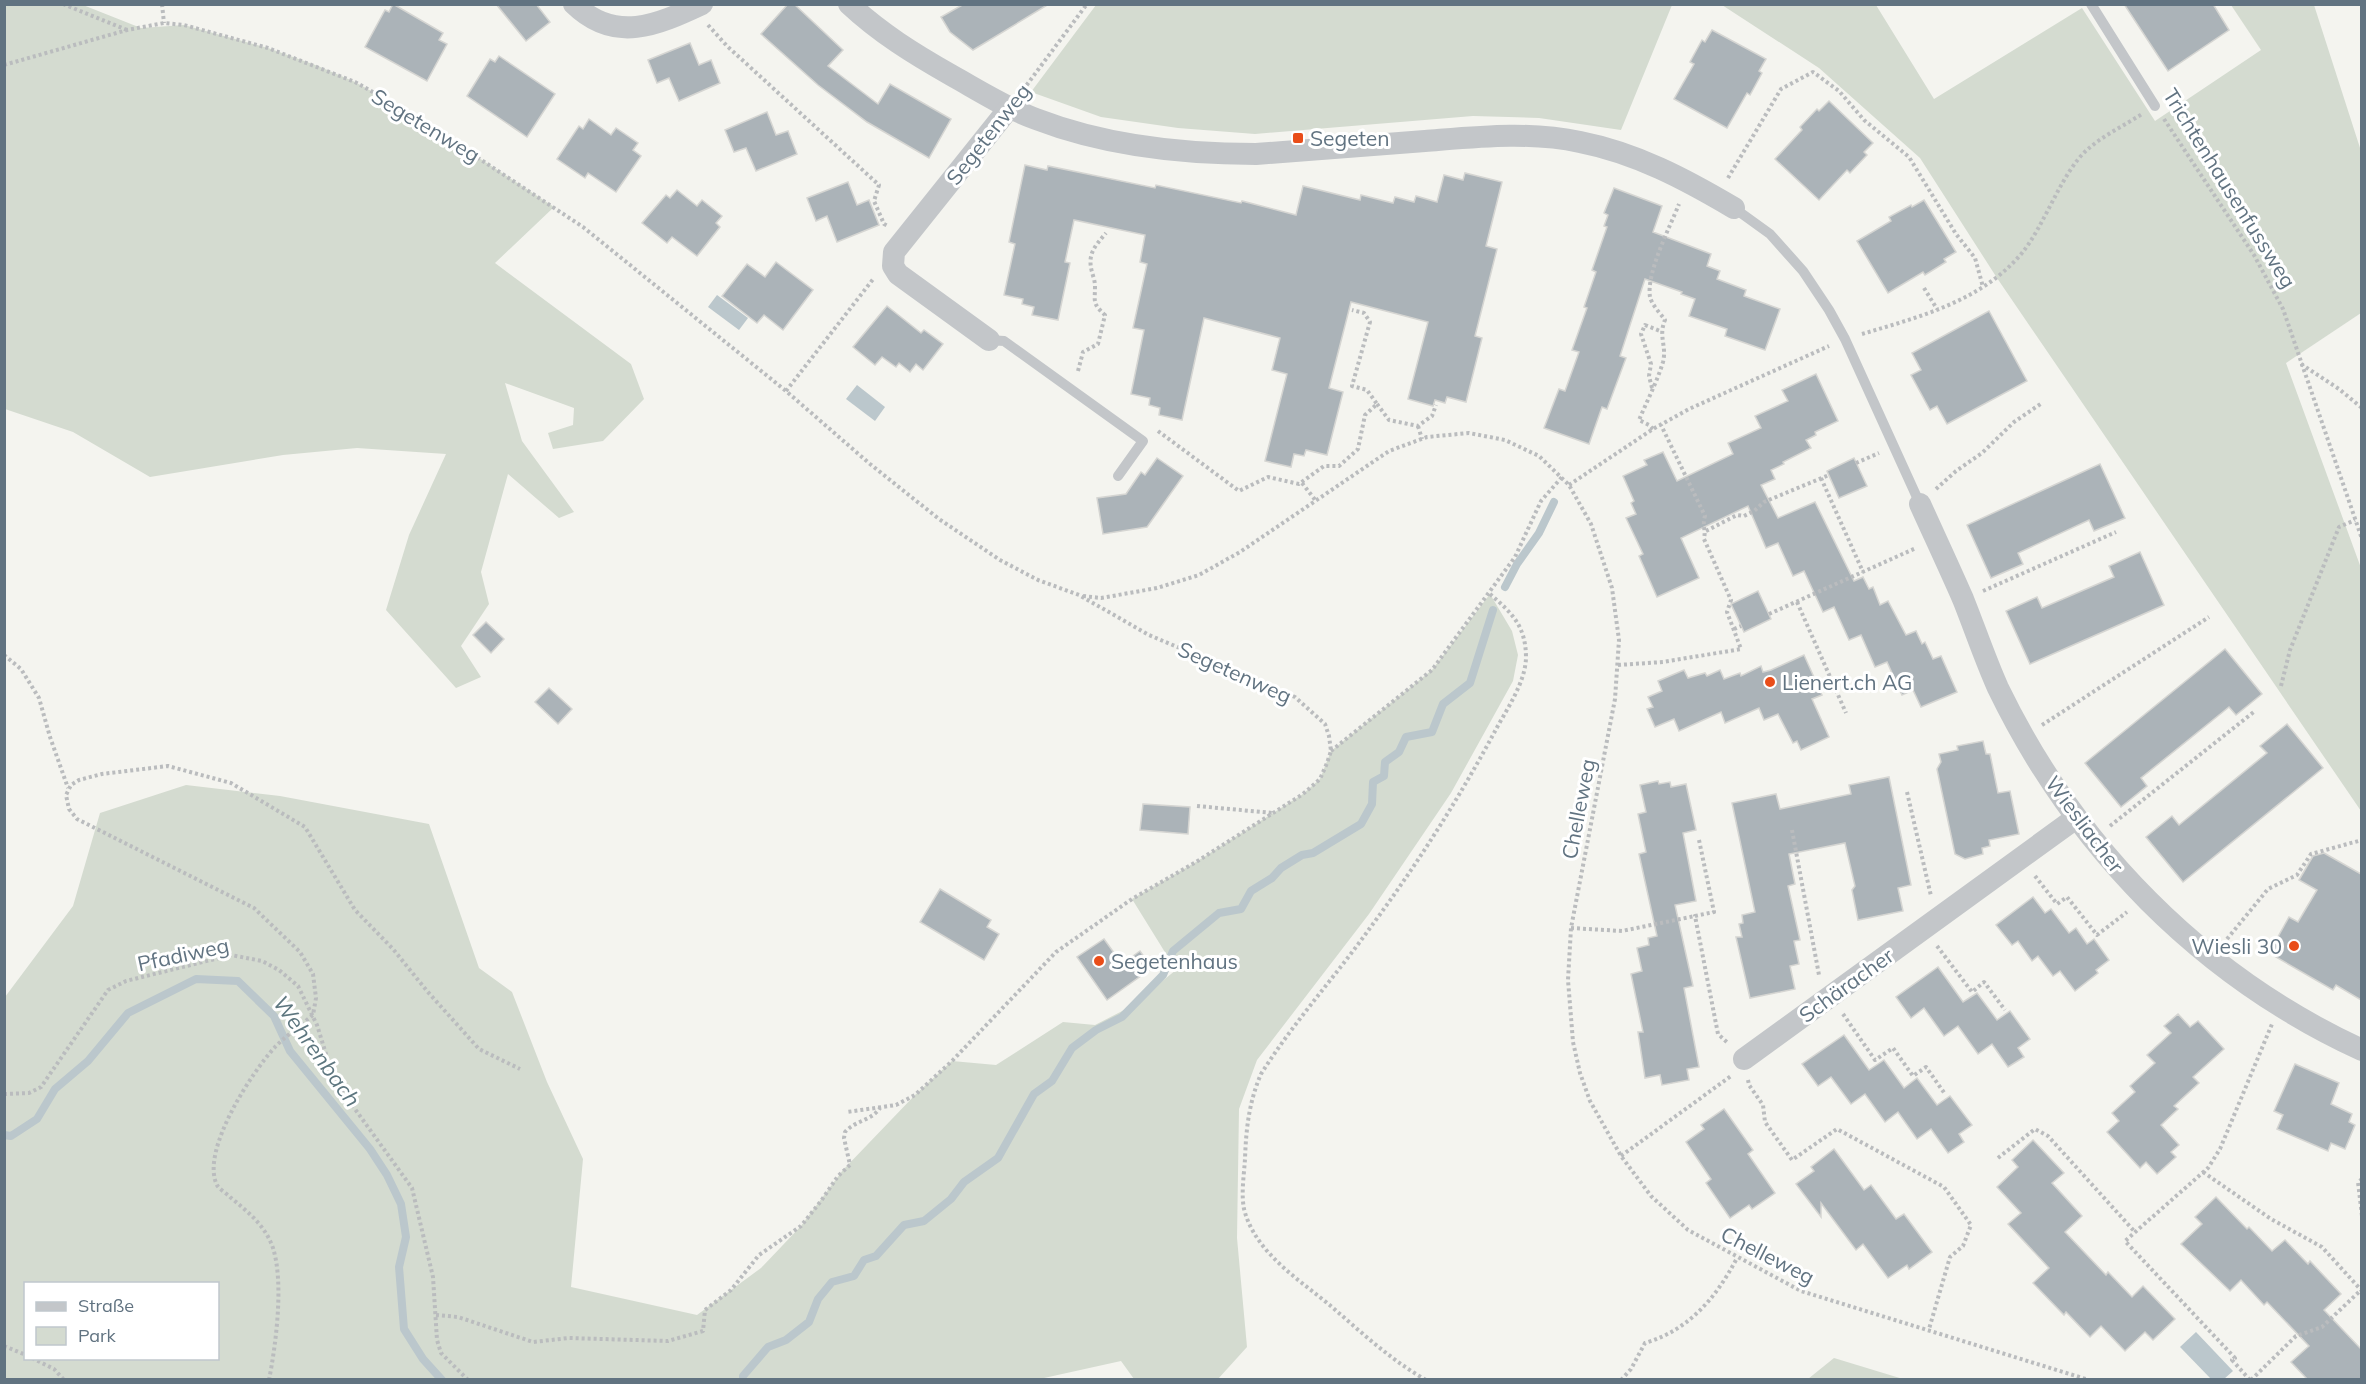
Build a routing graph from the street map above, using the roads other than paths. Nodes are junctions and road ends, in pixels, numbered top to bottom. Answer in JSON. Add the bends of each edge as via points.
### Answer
{"nodes":[{"id":1,"x":574,"y":4,"type":"edge"},
{"id":2,"x":849,"y":4,"type":"edge"},
{"id":3,"x":2091,"y":4,"type":"edge"},
{"id":4,"x":698,"y":6,"type":"edge"},
{"id":5,"x":2156,"y":106,"type":"road end"},
{"id":6,"x":1010,"y":107,"type":"junction"},
{"id":7,"x":1726,"y":203,"type":"joint"},
{"id":8,"x":989,"y":340,"type":"joint"},
{"id":9,"x":1118,"y":476,"type":"dead end"},
{"id":10,"x":1920,"y":504,"type":"joint"},
{"id":11,"x":2076,"y":818,"type":"junction"},
{"id":12,"x":2361,"y":1050,"type":"edge"},
{"id":13,"x":1744,"y":1059,"type":"road end"}],
"edges":[{"from":1,"to":4,"type":"street","via":[[603,24],[621,28],[663,22]]},
{"from":2,"to":6,"type":"street","via":[[873,26],[915,54]]},
{"from":3,"to":5,"type":"lane","name":"Trichtenhausenfussweg"},
{"from":6,"to":7,"type":"street","via":[[1071,131],[1190,153],[1256,154],[1481,136],[1579,142],[1657,166]]},
{"from":6,"to":8,"type":"street","name":"Segetenweg","via":[[894,252],[893,266],[898,274]]},
{"from":7,"to":10,"type":"lane","via":[[1770,234],[1803,270],[1829,310]]},
{"from":8,"to":9,"type":"lane","via":[[1004,341],[1143,441]]},
{"from":10,"to":11,"type":"street","name":"Wiesliacher","via":[[1998,687]]},
{"from":11,"to":12,"type":"street","name":"Wiesliacher","via":[[2145,899],[2211,958],[2279,1007]]},
{"from":11,"to":13,"type":"street","name":"Schäracher"}]}
